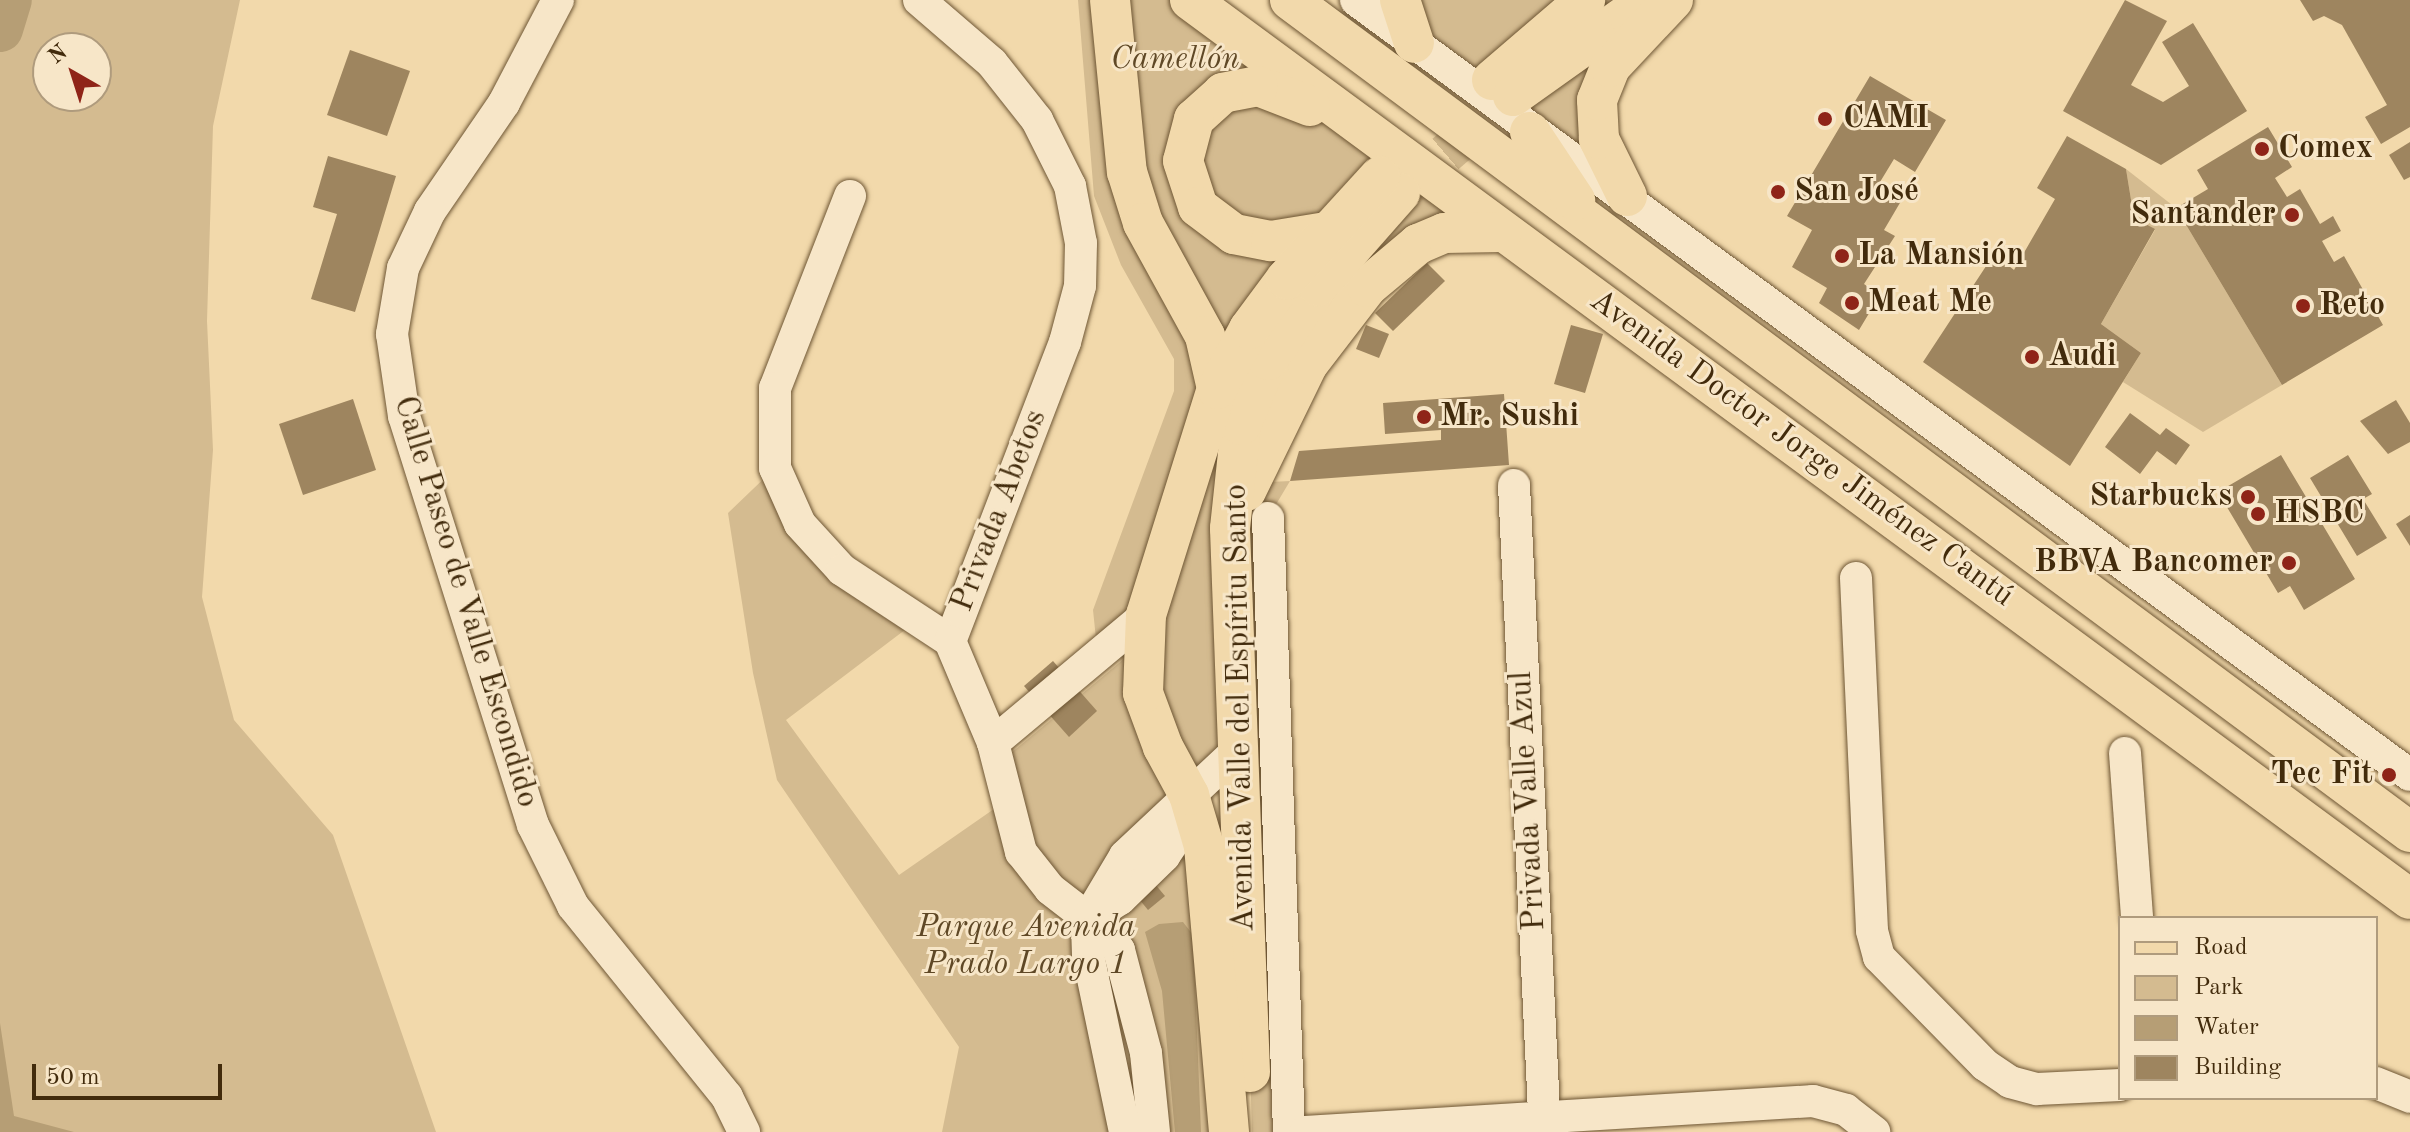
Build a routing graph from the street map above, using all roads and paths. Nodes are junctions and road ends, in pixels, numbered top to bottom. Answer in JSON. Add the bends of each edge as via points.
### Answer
{"nodes":[{"id":1,"x":558,"y":0,"type":"edge"},
{"id":2,"x":919,"y":0,"type":"edge"},
{"id":3,"x":1110,"y":0,"type":"edge"},
{"id":4,"x":1190,"y":0,"type":"edge"},
{"id":5,"x":1290,"y":0,"type":"edge"},
{"id":6,"x":1356,"y":0,"type":"edge"},
{"id":7,"x":1400,"y":0,"type":"edge"},
{"id":8,"x":1554,"y":0,"type":"edge"},
{"id":9,"x":1585,"y":0,"type":"edge"},
{"id":10,"x":1664,"y":0,"type":"edge"},
{"id":11,"x":1673,"y":0,"type":"edge"},
{"id":12,"x":1538,"y":42,"type":"junction"},
{"id":13,"x":1414,"y":43,"type":"junction"},
{"id":14,"x":1530,"y":132,"type":"junction"},
{"id":15,"x":1375,"y":137,"type":"junction"},
{"id":16,"x":850,"y":196,"type":"dead end"},
{"id":17,"x":1627,"y":196,"type":"junction"},
{"id":18,"x":1591,"y":224,"type":"junction"},
{"id":19,"x":1326,"y":232,"type":"junction"},
{"id":20,"x":1502,"y":232,"type":"junction"},
{"id":21,"x":1217,"y":389,"type":"junction"},
{"id":22,"x":1514,"y":485,"type":"dead end"},
{"id":23,"x":1249,"y":523,"type":"junction"},
{"id":24,"x":1856,"y":578,"type":"dead end"},
{"id":25,"x":1144,"y":629,"type":"junction"},
{"id":26,"x":950,"y":641,"type":"junction"},
{"id":27,"x":1241,"y":747,"type":"junction"},
{"id":28,"x":996,"y":753,"type":"junction"},
{"id":29,"x":2125,"y":753,"type":"dead end"},
{"id":30,"x":2410,"y":775,"type":"edge"},
{"id":31,"x":1189,"y":795,"type":"junction"},
{"id":32,"x":2410,"y":832,"type":"edge"},
{"id":33,"x":2410,"y":899,"type":"edge"},
{"id":34,"x":2137,"y":916,"type":"edge"},
{"id":35,"x":1087,"y":920,"type":"junction"},
{"id":36,"x":2378,"y":1084,"type":"edge"},
{"id":37,"x":2118,"y":1085,"type":"edge"},
{"id":38,"x":2410,"y":1097,"type":"edge"},
{"id":39,"x":1544,"y":1124,"type":"edge"},
{"id":40,"x":744,"y":1132,"type":"edge"},
{"id":41,"x":1125,"y":1132,"type":"edge"},
{"id":42,"x":1154,"y":1132,"type":"edge"},
{"id":43,"x":1229,"y":1132,"type":"edge"},
{"id":44,"x":1252,"y":1132,"type":"edge"},
{"id":45,"x":1289,"y":1132,"type":"edge"},
{"id":46,"x":1305,"y":1132,"type":"edge"},
{"id":47,"x":1874,"y":1132,"type":"edge"}],
"edges":[{"from":1,"to":40,"type":"street","name":"Calle Paseo de Valle Escondido","via":[[534,51],[430,211],[403,268],[392,334],[404,416],[533,825],[573,906],[727,1097]]},
{"from":2,"to":26,"type":"street","name":"Privada Abetos","via":[[992,63],[1037,120],[1070,186],[1081,243],[1080,286],[1065,342]]},
{"from":3,"to":21,"type":"main road","via":[[1127,172],[1143,223],[1205,336]]},
{"from":4,"to":15,"type":"main road","name":"Avenida Doctor Jorge Jiménez Cantú"},
{"from":5,"to":18,"type":"main road","name":"Avenida Doctor Jorge Jiménez Cantú"},
{"from":6,"to":13,"type":"street"},
{"from":7,"to":13,"type":"main road"},
{"from":8,"to":12,"type":"main road"},
{"from":9,"to":12,"type":"main road"},
{"from":10,"to":12,"type":"main road","via":[[1628,14],[1502,88]]},
{"from":11,"to":17,"type":"main road","via":[[1610,67],[1597,100],[1599,139]]},
{"from":13,"to":14,"type":"street"},
{"from":14,"to":17,"type":"street"},
{"from":14,"to":18,"type":"main road"},
{"from":15,"to":19,"type":"main road","via":[[1283,92],[1258,86],[1223,93],[1194,119],[1183,161],[1198,207],[1234,234],[1271,241]]},
{"from":15,"to":20,"type":"main road","name":"Avenida Doctor Jorge Jiménez Cantú"},
{"from":16,"to":26,"type":"street","name":"Privada Abetos","via":[[775,388],[775,468],[800,524],[842,570]]},
{"from":17,"to":30,"type":"street"},
{"from":18,"to":32,"type":"main road","name":"Avenida Doctor Jorge Jiménez Cantú"},
{"from":19,"to":21,"type":"main road","name":"Avenida Valle del Espíritu Santo","via":[[1249,329]]},
{"from":19,"to":23,"type":"main road","name":"Avenida Valle del Espíritu Santo","via":[[1390,184],[1268,360],[1241,425]]},
{"from":20,"to":23,"type":"main road","via":[[1444,233],[1418,244],[1367,287],[1308,364],[1258,459]]},
{"from":20,"to":33,"type":"main road","name":"Avenida Doctor Jorge Jiménez Cantú"},
{"from":21,"to":25,"type":"main road","name":"Avenida Valle del Espíritu Santo"},
{"from":22,"to":39,"type":"street","name":"Privada Valle Azul"},
{"from":23,"to":27,"type":"main road","name":"Avenida Valle del Espíritu Santo"},
{"from":23,"to":45,"type":"street"},
{"from":24,"to":37,"type":"street","via":[[1872,931],[1879,957],[1973,1054],[2010,1082],[2037,1089]]},
{"from":25,"to":28,"type":"street"},
{"from":25,"to":31,"type":"main road","name":"Avenida Valle del Espíritu Santo","via":[[1143,693]]},
{"from":26,"to":28,"type":"street"},
{"from":27,"to":31,"type":"street"},
{"from":27,"to":44,"type":"main road","name":"Avenida Valle del Espíritu Santo"},
{"from":28,"to":35,"type":"street","via":[[1021,852],[1050,889]]},
{"from":29,"to":34,"type":"street"},
{"from":31,"to":35,"type":"street","via":[[1181,831],[1164,856],[1120,899]]},
{"from":31,"to":43,"type":"main road","name":"Avenida Valle del Espíritu Santo","via":[[1212,895]]},
{"from":35,"to":41,"type":"street","via":[[1088,955]]},
{"from":35,"to":42,"type":"street","via":[[1119,950],[1146,1053]]},
{"from":36,"to":38,"type":"street"},
{"from":39,"to":46,"type":"street"},
{"from":39,"to":47,"type":"street","via":[[1813,1101],[1846,1110]]}]}
